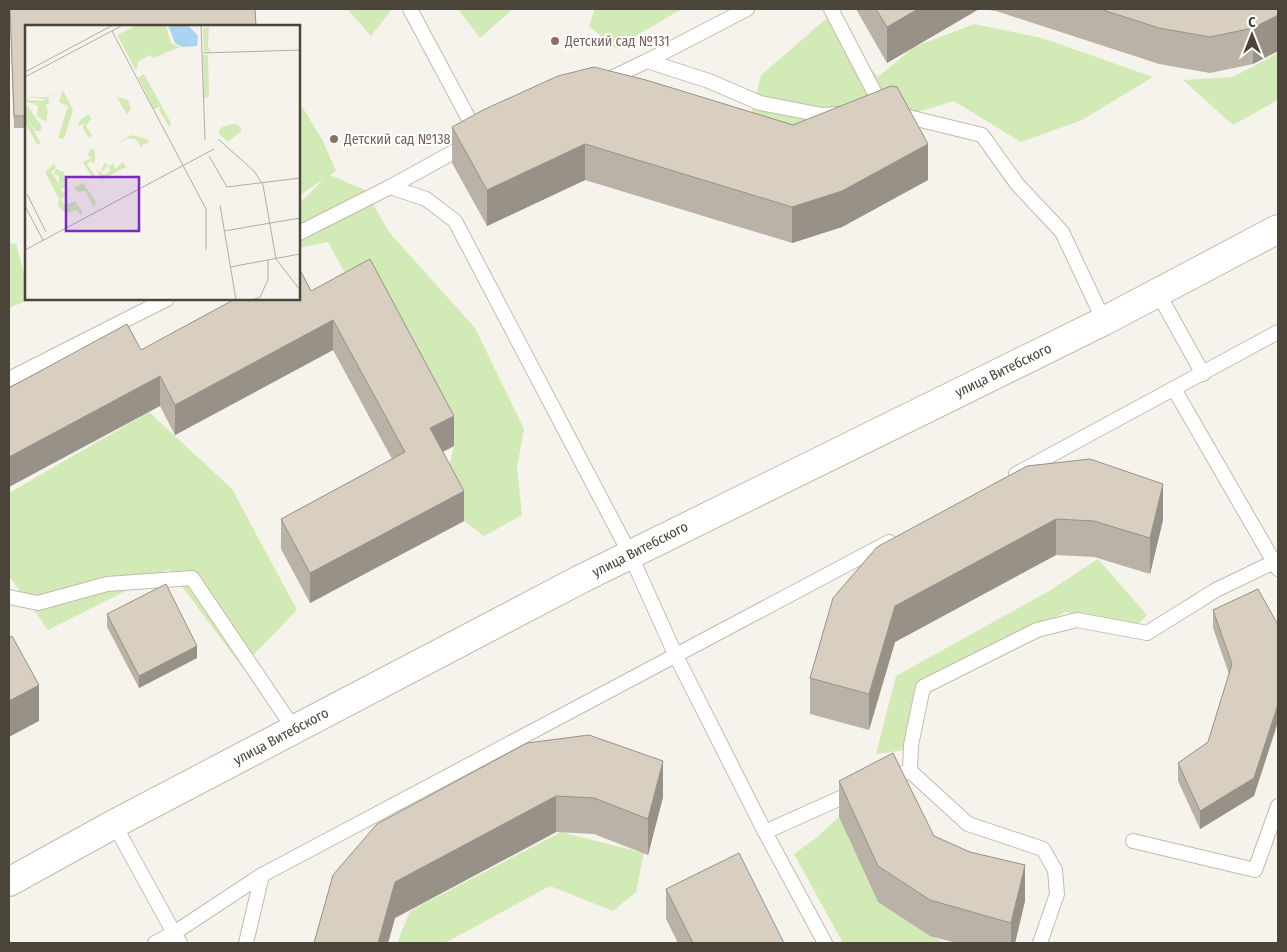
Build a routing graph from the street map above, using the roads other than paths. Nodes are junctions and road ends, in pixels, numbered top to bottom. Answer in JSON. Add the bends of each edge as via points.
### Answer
{"nodes":[{"id":1,"x":410,"y":9,"type":"edge"},
{"id":2,"x":747,"y":9,"type":"edge"},
{"id":3,"x":831,"y":9,"type":"edge"},
{"id":4,"x":647,"y":61,"type":"junction"},
{"id":5,"x":594,"y":86,"type":"edge"},
{"id":6,"x":884,"y":111,"type":"junction"},
{"id":7,"x":866,"y":112,"type":"edge"},
{"id":8,"x":849,"y":113,"type":"edge"},
{"id":9,"x":390,"y":187,"type":"junction"},
{"id":10,"x":1278,"y":229,"type":"edge"},
{"id":11,"x":300,"y":232,"type":"edge"},
{"id":12,"x":1158,"y":293,"type":"junction"},
{"id":13,"x":165,"y":300,"type":"edge"},
{"id":14,"x":1104,"y":321,"type":"junction"},
{"id":15,"x":1278,"y":332,"type":"edge"},
{"id":16,"x":1203,"y":374,"type":"junction"},
{"id":17,"x":9,"y":379,"type":"edge"},
{"id":18,"x":1174,"y":389,"type":"junction"},
{"id":19,"x":1008,"y":478,"type":"edge"},
{"id":20,"x":903,"y":535,"type":"edge"},
{"id":21,"x":630,"y":554,"type":"junction"},
{"id":22,"x":1277,"y":564,"type":"edge"},
{"id":23,"x":9,"y":597,"type":"edge"},
{"id":24,"x":676,"y":656,"type":"junction"},
{"id":25,"x":294,"y":729,"type":"junction"},
{"id":26,"x":910,"y":771,"type":"junction"},
{"id":27,"x":884,"y":780,"type":"edge"},
{"id":28,"x":866,"y":786,"type":"edge"},
{"id":29,"x":1278,"y":806,"type":"edge"},
{"id":30,"x":114,"y":824,"type":"junction"},
{"id":31,"x":765,"y":832,"type":"junction"},
{"id":32,"x":1133,"y":841,"type":"dead end"},
{"id":33,"x":262,"y":875,"type":"junction"},
{"id":34,"x":9,"y":882,"type":"edge"},
{"id":35,"x":177,"y":938,"type":"edge"},
{"id":36,"x":155,"y":943,"type":"edge"},
{"id":37,"x":246,"y":943,"type":"edge"},
{"id":38,"x":825,"y":943,"type":"edge"},
{"id":39,"x":1040,"y":943,"type":"edge"}],
"edges":[{"from":1,"to":9,"type":"lane","via":[[483,136]]},
{"from":2,"to":4,"type":"lane"},
{"from":3,"to":6,"type":"lane"},
{"from":4,"to":5,"type":"lane"},
{"from":4,"to":8,"type":"lane","via":[[709,81],[760,103],[822,115]]},
{"from":6,"to":7,"type":"lane"},
{"from":6,"to":14,"type":"lane","via":[[982,135],[1017,184],[1062,232]]},
{"from":9,"to":11,"type":"lane"},
{"from":9,"to":21,"type":"lane","via":[[426,199],[455,221]]},
{"from":10,"to":12,"type":"street","name":"улица Витебского"},
{"from":12,"to":14,"type":"street","name":"улица Витебского"},
{"from":12,"to":16,"type":"lane"},
{"from":13,"to":17,"type":"lane"},
{"from":14,"to":21,"type":"street","name":"улица Витебского"},
{"from":15,"to":16,"type":"lane"},
{"from":16,"to":18,"type":"lane"},
{"from":18,"to":19,"type":"lane"},
{"from":18,"to":22,"type":"lane"},
{"from":20,"to":24,"type":"lane"},
{"from":21,"to":24,"type":"lane"},
{"from":21,"to":25,"type":"street","name":"улица Витебского"},
{"from":22,"to":26,"type":"lane","via":[[1216,590],[1147,633],[1077,620],[1037,630],[924,687]]},
{"from":23,"to":25,"type":"lane","via":[[38,603],[107,584],[192,578]]},
{"from":24,"to":31,"type":"lane"},
{"from":24,"to":33,"type":"lane"},
{"from":25,"to":30,"type":"street","name":"улица Витебского"},
{"from":26,"to":27,"type":"lane"},
{"from":26,"to":39,"type":"lane","via":[[968,824],[1043,849],[1055,870],[1057,894]]},
{"from":28,"to":31,"type":"lane"},
{"from":29,"to":32,"type":"lane","via":[[1255,870]]},
{"from":30,"to":34,"type":"street","name":"улица Витебского"},
{"from":30,"to":35,"type":"lane"},
{"from":31,"to":38,"type":"lane"},
{"from":33,"to":35,"type":"lane"},
{"from":33,"to":37,"type":"lane"},
{"from":35,"to":36,"type":"lane"}]}
